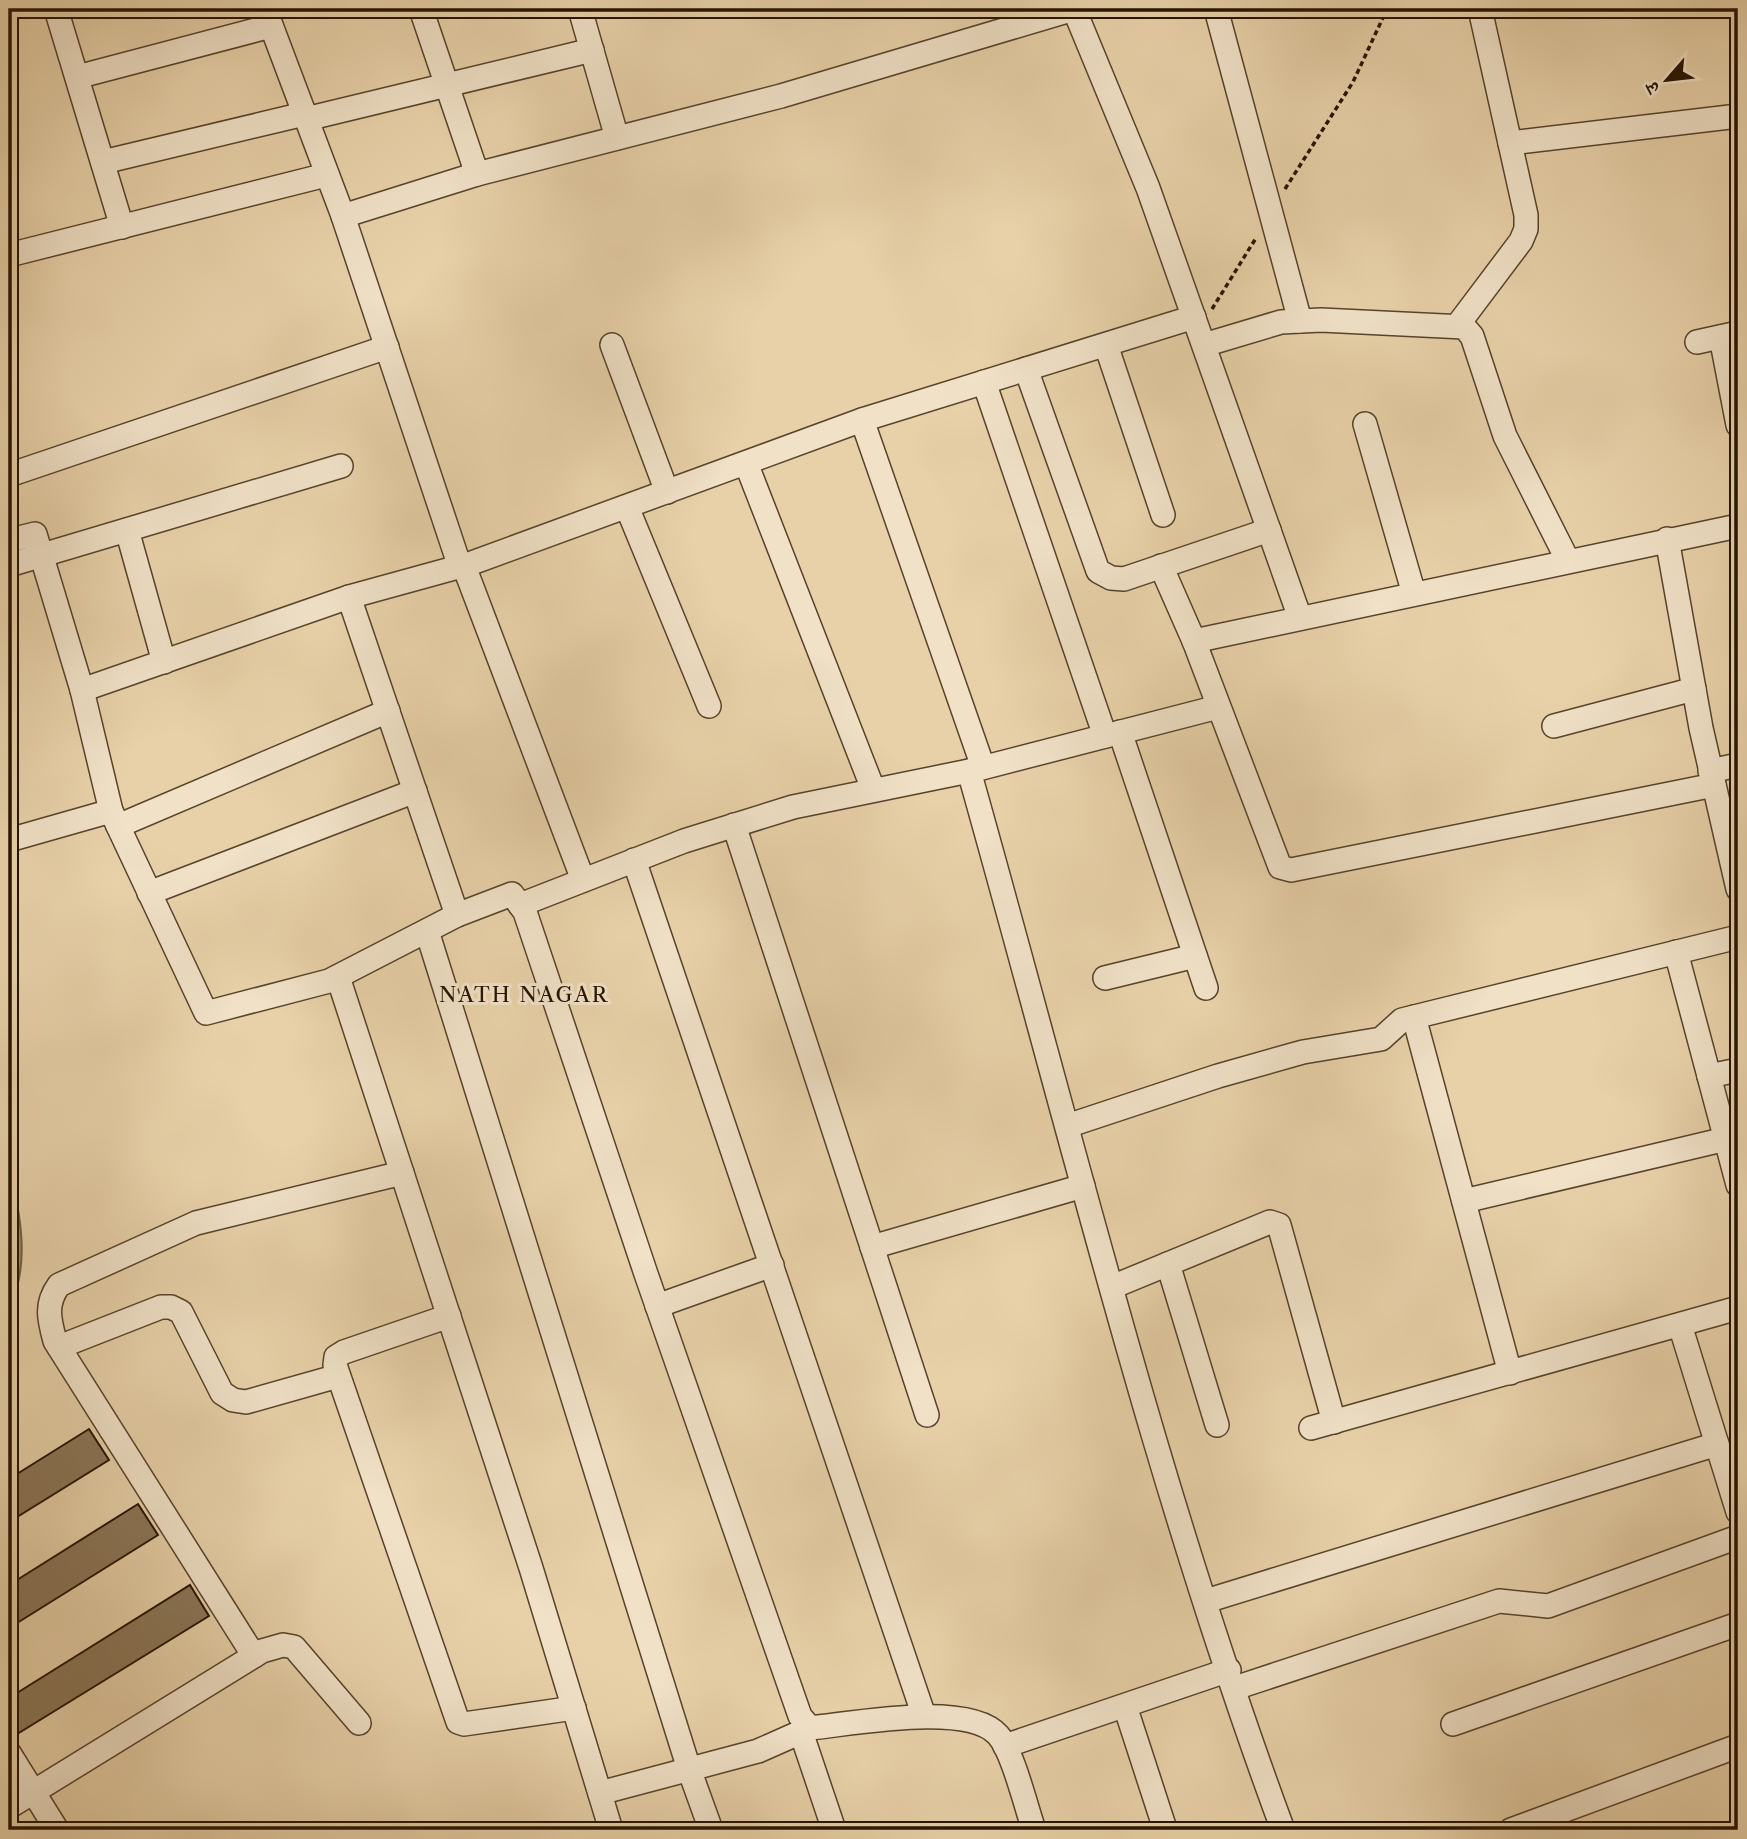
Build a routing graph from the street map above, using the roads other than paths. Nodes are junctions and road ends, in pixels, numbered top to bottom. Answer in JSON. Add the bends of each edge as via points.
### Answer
{"nodes":[{"id":1,"x":56,"y":9,"type":"edge"},
{"id":2,"x":421,"y":9,"type":"edge"},
{"id":3,"x":580,"y":9,"type":"edge"},
{"id":4,"x":1216,"y":9,"type":"edge"},
{"id":5,"x":1480,"y":9,"type":"edge"},
{"id":6,"x":268,"y":18,"type":"edge"},
{"id":7,"x":592,"y":50,"type":"junction"},
{"id":8,"x":77,"y":76,"type":"junction"},
{"id":9,"x":446,"y":83,"type":"junction"},
{"id":10,"x":305,"y":116,"type":"junction"},
{"id":11,"x":1738,"y":116,"type":"edge"},
{"id":12,"x":617,"y":138,"type":"junction"},
{"id":13,"x":1510,"y":143,"type":"junction"},
{"id":14,"x":103,"y":162,"type":"junction"},
{"id":15,"x":477,"y":174,"type":"junction"},
{"id":16,"x":326,"y":175,"type":"junction"},
{"id":17,"x":343,"y":216,"type":"junction"},
{"id":18,"x":122,"y":227,"type":"junction"},
{"id":19,"x":9,"y":255,"type":"edge"},
{"id":20,"x":1194,"y":317,"type":"junction"},
{"id":21,"x":1300,"y":321,"type":"junction"},
{"id":22,"x":1457,"y":326,"type":"junction"},
{"id":23,"x":1730,"y":335,"type":"edge"},
{"id":24,"x":1698,"y":342,"type":"dead end"},
{"id":25,"x":612,"y":345,"type":"dead end"},
{"id":26,"x":1107,"y":345,"type":"junction"},
{"id":27,"x":1204,"y":345,"type":"junction"},
{"id":28,"x":387,"y":347,"type":"junction"},
{"id":29,"x":1026,"y":369,"type":"junction"},
{"id":30,"x":984,"y":382,"type":"junction"},
{"id":31,"x":862,"y":420,"type":"junction"},
{"id":32,"x":1365,"y":424,"type":"dead end"},
{"id":33,"x":1738,"y":425,"type":"edge"},
{"id":34,"x":746,"y":463,"type":"junction"},
{"id":35,"x":341,"y":466,"type":"dead end"},
{"id":36,"x":9,"y":475,"type":"edge"},
{"id":37,"x":667,"y":492,"type":"junction"},
{"id":38,"x":627,"y":507,"type":"junction"},
{"id":39,"x":1163,"y":515,"type":"dead end"},
{"id":40,"x":1738,"y":526,"type":"edge"},
{"id":41,"x":127,"y":530,"type":"junction"},
{"id":42,"x":1269,"y":530,"type":"junction"},
{"id":43,"x":9,"y":535,"type":"edge"},
{"id":44,"x":1667,"y":539,"type":"junction"},
{"id":45,"x":41,"y":555,"type":"junction"},
{"id":46,"x":1568,"y":561,"type":"junction"},
{"id":47,"x":9,"y":565,"type":"edge"},
{"id":48,"x":462,"y":566,"type":"junction"},
{"id":49,"x":1161,"y":566,"type":"junction"},
{"id":50,"x":1414,"y":594,"type":"junction"},
{"id":51,"x":349,"y":597,"type":"junction"},
{"id":52,"x":1300,"y":618,"type":"junction"},
{"id":53,"x":1194,"y":641,"type":"junction"},
{"id":54,"x":164,"y":662,"type":"junction"},
{"id":55,"x":1694,"y":689,"type":"junction"},
{"id":56,"x":82,"y":690,"type":"junction"},
{"id":57,"x":709,"y":706,"type":"dead end"},
{"id":58,"x":1218,"y":707,"type":"junction"},
{"id":59,"x":388,"y":711,"type":"junction"},
{"id":60,"x":1554,"y":726,"type":"dead end"},
{"id":61,"x":1112,"y":734,"type":"junction"},
{"id":62,"x":1738,"y":765,"type":"edge"},
{"id":63,"x":976,"y":769,"type":"junction"},
{"id":64,"x":1712,"y":778,"type":"junction"},
{"id":65,"x":873,"y":789,"type":"junction"},
{"id":66,"x":415,"y":791,"type":"junction"},
{"id":67,"x":115,"y":818,"type":"junction"},
{"id":68,"x":734,"y":825,"type":"junction"},
{"id":69,"x":1732,"y":838,"type":"edge"},
{"id":70,"x":9,"y":840,"type":"edge"},
{"id":71,"x":634,"y":860,"type":"junction"},
{"id":72,"x":583,"y":880,"type":"junction"},
{"id":73,"x":1738,"y":889,"type":"edge"},
{"id":74,"x":149,"y":893,"type":"junction"},
{"id":75,"x":520,"y":905,"type":"junction"},
{"id":76,"x":457,"y":915,"type":"junction"},
{"id":77,"x":427,"y":931,"type":"junction"},
{"id":78,"x":1738,"y":937,"type":"edge"},
{"id":79,"x":1676,"y":952,"type":"junction"},
{"id":80,"x":1195,"y":956,"type":"junction"},
{"id":81,"x":338,"y":977,"type":"junction"},
{"id":82,"x":1105,"y":978,"type":"dead end"},
{"id":83,"x":1206,"y":988,"type":"dead end"},
{"id":84,"x":1414,"y":1017,"type":"junction"},
{"id":85,"x":1738,"y":1070,"type":"edge"},
{"id":86,"x":1709,"y":1076,"type":"junction"},
{"id":87,"x":1067,"y":1126,"type":"junction"},
{"id":88,"x":1726,"y":1139,"type":"junction"},
{"id":89,"x":402,"y":1173,"type":"junction"},
{"id":90,"x":1738,"y":1185,"type":"edge"},
{"id":91,"x":1083,"y":1186,"type":"junction"},
{"id":92,"x":1464,"y":1201,"type":"junction"},
{"id":93,"x":872,"y":1247,"type":"junction"},
{"id":94,"x":1168,"y":1264,"type":"junction"},
{"id":95,"x":772,"y":1265,"type":"junction"},
{"id":96,"x":1112,"y":1287,"type":"junction"},
{"id":97,"x":657,"y":1306,"type":"junction"},
{"id":98,"x":1738,"y":1308,"type":"edge"},
{"id":99,"x":449,"y":1316,"type":"junction"},
{"id":100,"x":1680,"y":1325,"type":"junction"},
{"id":101,"x":59,"y":1347,"type":"junction"},
{"id":102,"x":1510,"y":1373,"type":"junction"},
{"id":103,"x":338,"y":1376,"type":"junction"},
{"id":104,"x":927,"y":1415,"type":"dead end"},
{"id":105,"x":1334,"y":1422,"type":"junction"},
{"id":106,"x":1217,"y":1425,"type":"dead end"},
{"id":107,"x":1311,"y":1428,"type":"dead end"},
{"id":108,"x":1717,"y":1444,"type":"junction"},
{"id":109,"x":1738,"y":1512,"type":"edge"},
{"id":110,"x":1738,"y":1537,"type":"edge"},
{"id":111,"x":1206,"y":1601,"type":"junction"},
{"id":112,"x":1738,"y":1624,"type":"edge"},
{"id":113,"x":254,"y":1656,"type":"junction"},
{"id":114,"x":1232,"y":1679,"type":"junction"},
{"id":115,"x":1125,"y":1706,"type":"junction"},
{"id":116,"x":574,"y":1708,"type":"junction"},
{"id":117,"x":924,"y":1716,"type":"junction"},
{"id":118,"x":359,"y":1724,"type":"dead end"},
{"id":119,"x":1453,"y":1724,"type":"dead end"},
{"id":120,"x":806,"y":1730,"type":"junction"},
{"id":121,"x":1005,"y":1746,"type":"junction"},
{"id":122,"x":1738,"y":1746,"type":"edge"},
{"id":123,"x":9,"y":1753,"type":"edge"},
{"id":124,"x":689,"y":1769,"type":"junction"},
{"id":125,"x":33,"y":1792,"type":"junction"},
{"id":126,"x":600,"y":1793,"type":"junction"},
{"id":127,"x":9,"y":1807,"type":"edge"},
{"id":128,"x":1165,"y":1829,"type":"edge"},
{"id":129,"x":57,"y":1830,"type":"edge"},
{"id":130,"x":611,"y":1830,"type":"edge"},
{"id":131,"x":711,"y":1830,"type":"edge"},
{"id":132,"x":834,"y":1830,"type":"edge"},
{"id":133,"x":1034,"y":1830,"type":"edge"},
{"id":134,"x":1283,"y":1830,"type":"edge"},
{"id":135,"x":1511,"y":1830,"type":"edge"}],
"edges":[{"from":1,"to":8,"type":"street"},
{"from":2,"to":9,"type":"street"},
{"from":3,"to":7,"type":"street"},
{"from":4,"to":21,"type":"street"},
{"from":5,"to":13,"type":"street"},
{"from":6,"to":8,"type":"street"},
{"from":6,"to":10,"type":"street"},
{"from":7,"to":9,"type":"street"},
{"from":7,"to":12,"type":"street"},
{"from":8,"to":14,"type":"street"},
{"from":9,"to":10,"type":"street"},
{"from":9,"to":15,"type":"street"},
{"from":10,"to":14,"type":"street"},
{"from":10,"to":16,"type":"street"},
{"from":11,"to":13,"type":"street"},
{"from":12,"to":15,"type":"street"},
{"from":12,"to":20,"type":"street","via":[[781,96],[1074,9],[1148,188]]},
{"from":13,"to":22,"type":"street","via":[[1526,229]]},
{"from":14,"to":18,"type":"street"},
{"from":15,"to":17,"type":"street"},
{"from":16,"to":17,"type":"street"},
{"from":16,"to":18,"type":"street"},
{"from":17,"to":28,"type":"street"},
{"from":18,"to":19,"type":"street"},
{"from":20,"to":26,"type":"street"},
{"from":20,"to":27,"type":"street"},
{"from":21,"to":22,"type":"street"},
{"from":21,"to":27,"type":"street","via":[[1281,322]]},
{"from":22,"to":46,"type":"street","via":[[1472,335],[1505,436]]},
{"from":23,"to":24,"type":"street"},
{"from":23,"to":33,"type":"street"},
{"from":25,"to":37,"type":"street"},
{"from":26,"to":29,"type":"street"},
{"from":26,"to":39,"type":"street"},
{"from":27,"to":42,"type":"street"},
{"from":28,"to":36,"type":"street"},
{"from":28,"to":48,"type":"street"},
{"from":29,"to":30,"type":"street"},
{"from":29,"to":49,"type":"street","via":[[1098,571],[1124,579]]},
{"from":30,"to":31,"type":"street"},
{"from":30,"to":61,"type":"street"},
{"from":31,"to":34,"type":"street"},
{"from":31,"to":63,"type":"street"},
{"from":32,"to":50,"type":"street"},
{"from":34,"to":37,"type":"street"},
{"from":34,"to":65,"type":"street"},
{"from":35,"to":41,"type":"street"},
{"from":37,"to":38,"type":"street"},
{"from":38,"to":48,"type":"street"},
{"from":38,"to":57,"type":"street"},
{"from":40,"to":44,"type":"street"},
{"from":41,"to":45,"type":"street"},
{"from":41,"to":54,"type":"street"},
{"from":42,"to":49,"type":"street"},
{"from":42,"to":52,"type":"street"},
{"from":43,"to":45,"type":"street","via":[[15,539],[35,534]]},
{"from":44,"to":46,"type":"street"},
{"from":44,"to":55,"type":"street"},
{"from":45,"to":47,"type":"street"},
{"from":45,"to":56,"type":"street"},
{"from":46,"to":50,"type":"street"},
{"from":48,"to":51,"type":"street"},
{"from":48,"to":72,"type":"street"},
{"from":49,"to":53,"type":"street"},
{"from":50,"to":52,"type":"street"},
{"from":51,"to":54,"type":"street"},
{"from":51,"to":59,"type":"street"},
{"from":52,"to":53,"type":"street"},
{"from":53,"to":58,"type":"street"},
{"from":54,"to":56,"type":"street"},
{"from":55,"to":60,"type":"street"},
{"from":55,"to":64,"type":"street"},
{"from":56,"to":67,"type":"street"},
{"from":58,"to":61,"type":"street"},
{"from":58,"to":64,"type":"street","via":[[1275,858],[1280,867],[1291,870]]},
{"from":59,"to":66,"type":"street"},
{"from":59,"to":67,"type":"street"},
{"from":61,"to":63,"type":"street"},
{"from":61,"to":80,"type":"street"},
{"from":62,"to":64,"type":"street"},
{"from":63,"to":65,"type":"street"},
{"from":63,"to":87,"type":"street"},
{"from":64,"to":69,"type":"street"},
{"from":65,"to":68,"type":"street"},
{"from":66,"to":74,"type":"street"},
{"from":66,"to":76,"type":"street"},
{"from":67,"to":70,"type":"street"},
{"from":67,"to":74,"type":"street"},
{"from":68,"to":71,"type":"street"},
{"from":68,"to":93,"type":"street"},
{"from":69,"to":73,"type":"street"},
{"from":71,"to":72,"type":"street"},
{"from":71,"to":95,"type":"street"},
{"from":72,"to":75,"type":"street"},
{"from":74,"to":81,"type":"street","via":[[206,1013]]},
{"from":75,"to":76,"type":"street","via":[[512,894]]},
{"from":75,"to":97,"type":"street"},
{"from":76,"to":77,"type":"street"},
{"from":77,"to":81,"type":"street"},
{"from":77,"to":124,"type":"street"},
{"from":78,"to":79,"type":"street"},
{"from":79,"to":84,"type":"street"},
{"from":79,"to":86,"type":"street"},
{"from":80,"to":82,"type":"street"},
{"from":80,"to":83,"type":"street"},
{"from":81,"to":89,"type":"street"},
{"from":84,"to":87,"type":"street","via":[[1395,1024],[1381,1039],[1303,1052]]},
{"from":84,"to":92,"type":"street"},
{"from":85,"to":86,"type":"street"},
{"from":86,"to":88,"type":"street"},
{"from":87,"to":91,"type":"street"},
{"from":88,"to":90,"type":"street"},
{"from":88,"to":92,"type":"street"},
{"from":89,"to":99,"type":"street"},
{"from":89,"to":101,"type":"street","via":[[196,1223],[59,1285],[50,1297],[48,1316]]},
{"from":91,"to":93,"type":"street"},
{"from":91,"to":96,"type":"street"},
{"from":92,"to":102,"type":"street"},
{"from":93,"to":104,"type":"street"},
{"from":94,"to":96,"type":"street"},
{"from":94,"to":105,"type":"street","via":[[1270,1222],[1279,1225]]},
{"from":94,"to":106,"type":"street"},
{"from":95,"to":97,"type":"street"},
{"from":95,"to":117,"type":"street"},
{"from":96,"to":111,"type":"street"},
{"from":97,"to":120,"type":"street"},
{"from":98,"to":100,"type":"street"},
{"from":99,"to":103,"type":"street","via":[[344,1352],[336,1357]]},
{"from":99,"to":116,"type":"street"},
{"from":100,"to":102,"type":"street"},
{"from":100,"to":108,"type":"street"},
{"from":101,"to":103,"type":"street","via":[[171,1307],[181,1312],[222,1393],[233,1400],[246,1402]]},
{"from":101,"to":113,"type":"street"},
{"from":102,"to":105,"type":"street"},
{"from":103,"to":116,"type":"street","via":[[458,1722]]},
{"from":105,"to":107,"type":"street"},
{"from":108,"to":109,"type":"street"},
{"from":108,"to":111,"type":"street"},
{"from":110,"to":114,"type":"street","via":[[1548,1606],[1499,1601]]},
{"from":111,"to":114,"type":"street"},
{"from":112,"to":119,"type":"street"},
{"from":113,"to":118,"type":"street","via":[[284,1645],[294,1647]]},
{"from":113,"to":125,"type":"street"},
{"from":114,"to":115,"type":"street"},
{"from":114,"to":134,"type":"street"},
{"from":115,"to":121,"type":"street"},
{"from":115,"to":128,"type":"street"},
{"from":116,"to":126,"type":"street"},
{"from":117,"to":120,"type":"street"},
{"from":117,"to":121,"type":"street","via":[[953,1717],[989,1728]]},
{"from":120,"to":124,"type":"street","via":[[758,1751]]},
{"from":120,"to":132,"type":"street"},
{"from":121,"to":133,"type":"street"},
{"from":122,"to":135,"type":"street"},
{"from":123,"to":125,"type":"street"},
{"from":124,"to":126,"type":"street"},
{"from":124,"to":131,"type":"street"},
{"from":125,"to":127,"type":"street"},
{"from":125,"to":129,"type":"street"},
{"from":126,"to":130,"type":"street"}]}
